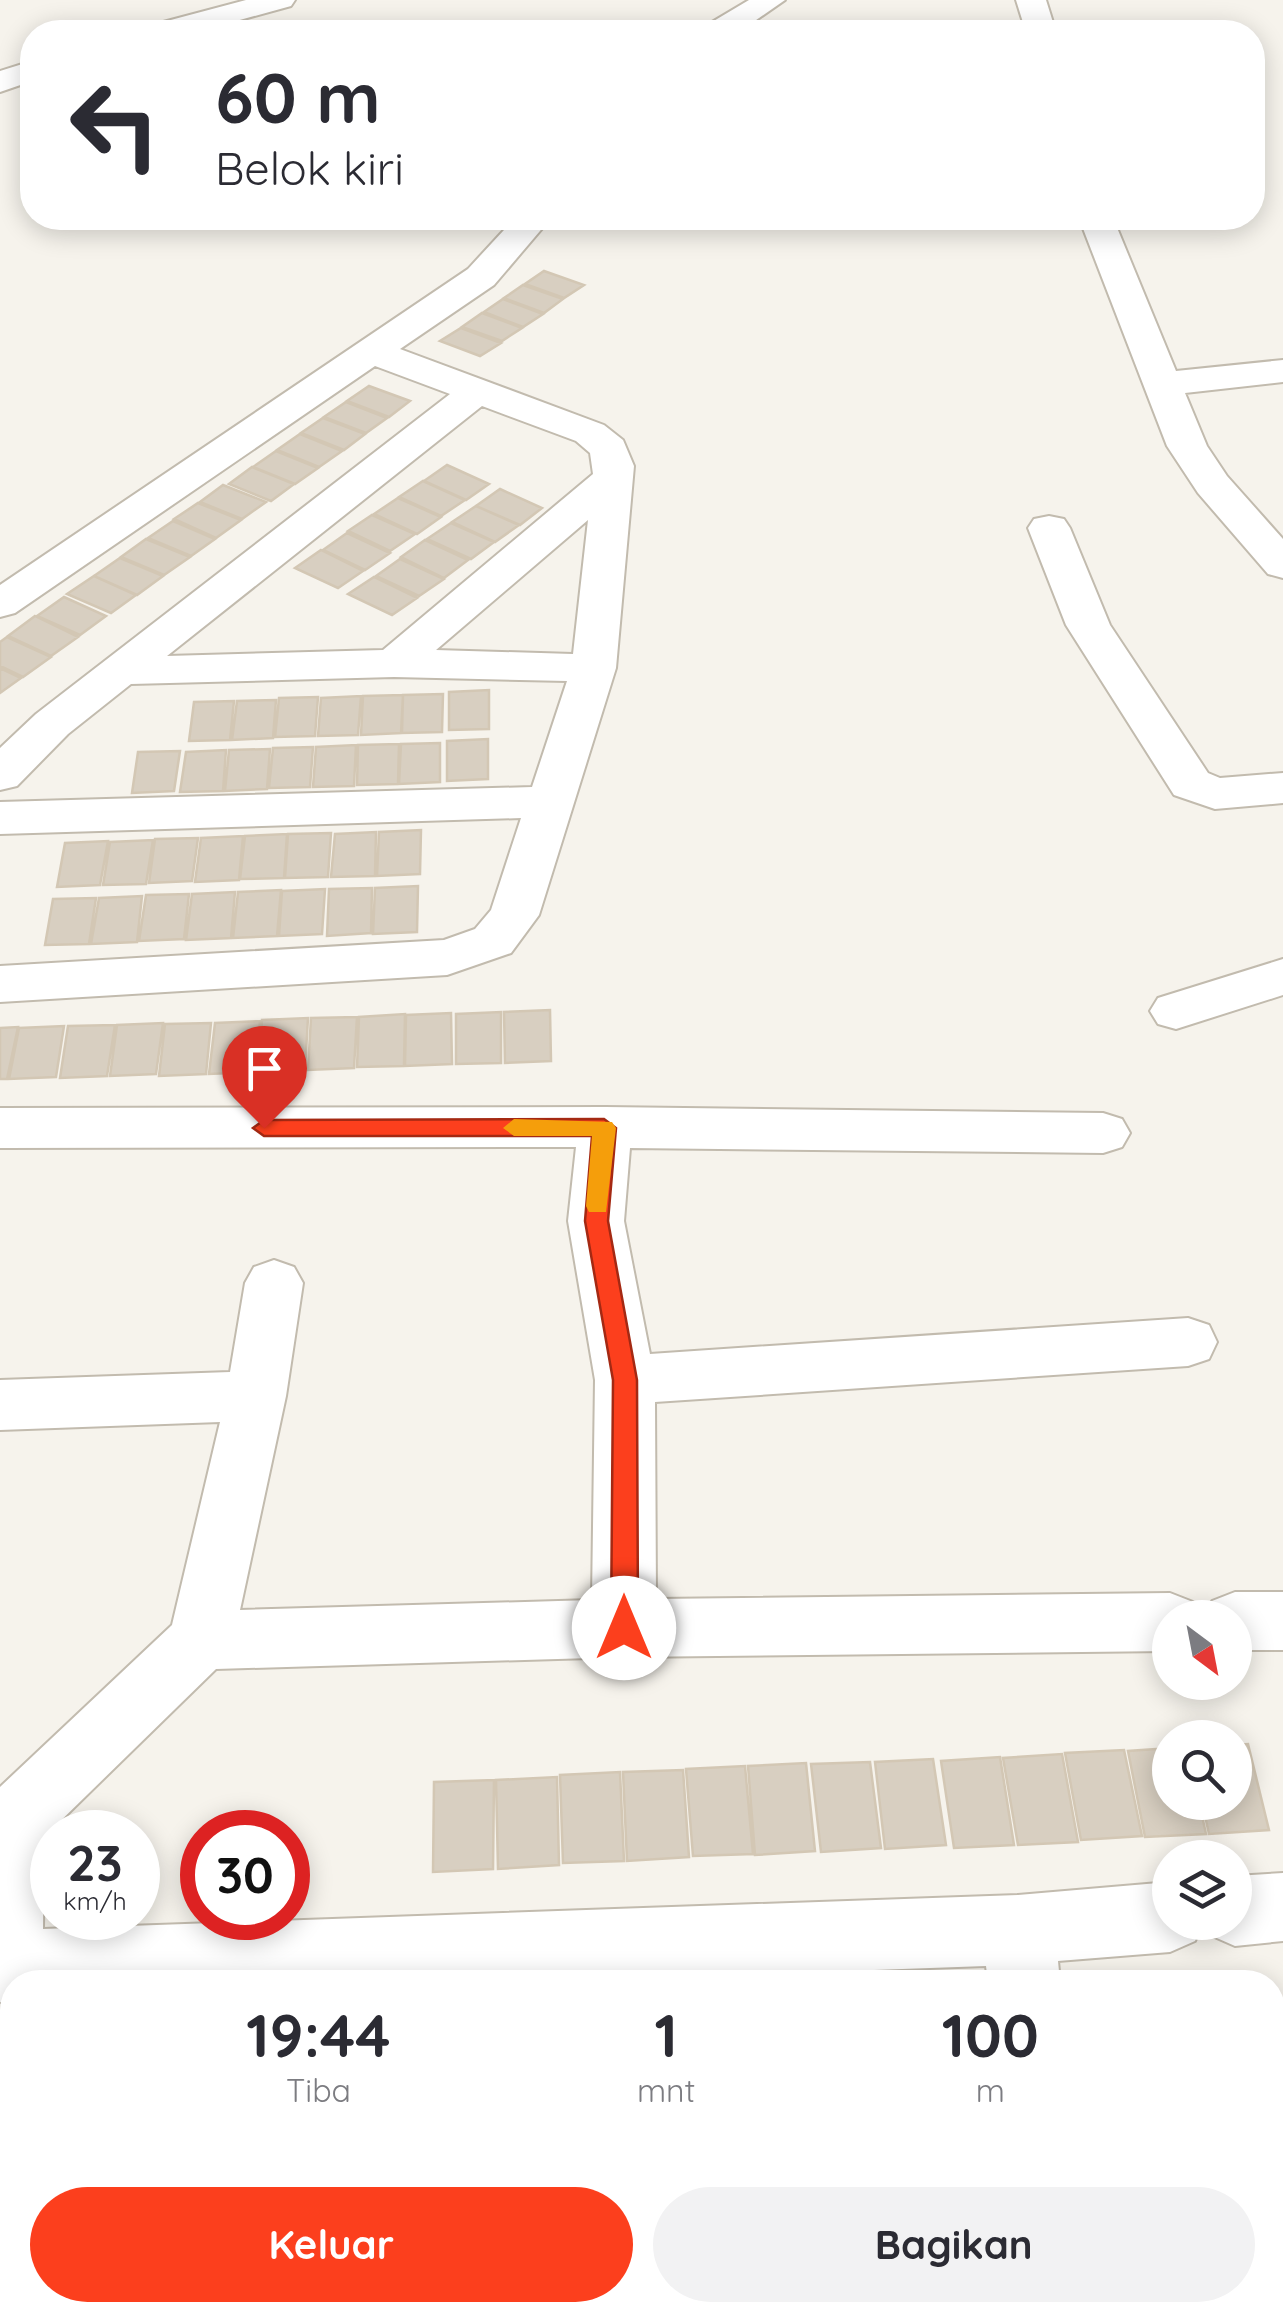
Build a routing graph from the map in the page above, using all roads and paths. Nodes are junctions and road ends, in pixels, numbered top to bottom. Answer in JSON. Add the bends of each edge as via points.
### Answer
{"nodes":[{"id":1,"x":280,"y":0,"type":"edge"},
{"id":2,"x":770,"y":0,"type":"edge"},
{"id":3,"x":207,"y":20,"type":"edge"},
{"id":4,"x":738,"y":20,"type":"edge"},
{"id":5,"x":523,"y":230,"type":"edge"},
{"id":6,"x":1101,"y":230,"type":"edge"},
{"id":7,"x":370,"y":351,"type":"junction"},
{"id":8,"x":1283,"y":371,"type":"edge"},
{"id":9,"x":1161,"y":384,"type":"junction"},
{"id":10,"x":475,"y":393,"type":"junction"},
{"id":11,"x":612,"y":479,"type":"junction"},
{"id":12,"x":1048,"y":528,"type":"dead end"},
{"id":13,"x":1283,"y":565,"type":"edge"},
{"id":14,"x":0,"y":604,"type":"edge"},
{"id":15,"x":394,"y":663,"type":"junction"},
{"id":16,"x":594,"y":668,"type":"junction"},
{"id":17,"x":122,"y":672,"type":"junction"},
{"id":18,"x":0,"y":775,"type":"edge"},
{"id":19,"x":1283,"y":788,"type":"edge"},
{"id":20,"x":553,"y":802,"type":"junction"},
{"id":21,"x":0,"y":818,"type":"edge"},
{"id":22,"x":1283,"y":977,"type":"edge"},
{"id":23,"x":0,"y":984,"type":"edge"},
{"id":24,"x":1176,"y":1011,"type":"dead end"},
{"id":25,"x":0,"y":1128,"type":"edge"},
{"id":26,"x":604,"y":1128,"type":"junction"},
{"id":27,"x":1104,"y":1132,"type":"dead end"},
{"id":28,"x":274,"y":1283,"type":"dead end"},
{"id":29,"x":1188,"y":1342,"type":"dead end"},
{"id":30,"x":625,"y":1380,"type":"junction"},
{"id":31,"x":256,"y":1396,"type":"junction"},
{"id":32,"x":0,"y":1405,"type":"edge"},
{"id":33,"x":1252,"y":1621,"type":"edge"},
{"id":34,"x":1283,"y":1621,"type":"edge"},
{"id":35,"x":1152,"y":1622,"type":"edge"},
{"id":36,"x":624,"y":1628,"type":"junction"},
{"id":37,"x":201,"y":1640,"type":"junction"},
{"id":38,"x":1283,"y":1906,"type":"edge"},
{"id":39,"x":1252,"y":1909,"type":"edge"},
{"id":40,"x":1152,"y":1921,"type":"edge"},
{"id":41,"x":1021,"y":1956,"type":"edge"},
{"id":42,"x":3,"y":1966,"type":"edge"}],
"edges":[{"from":1,"to":3,"type":"street"},
{"from":2,"to":4,"type":"street"},
{"from":5,"to":7,"type":"street","via":[[481,277]]},
{"from":6,"to":9,"type":"street"},
{"from":7,"to":10,"type":"street"},
{"from":7,"to":14,"type":"street"},
{"from":8,"to":9,"type":"street"},
{"from":9,"to":13,"type":"street","via":[[1187,446],[1212,484]]},
{"from":10,"to":11,"type":"street","via":[[590,433],[608,448]]},
{"from":10,"to":17,"type":"street"},
{"from":11,"to":15,"type":"street"},
{"from":11,"to":16,"type":"street"},
{"from":12,"to":19,"type":"street","via":[[1088,624],[1191,784],[1215,794]]},
{"from":15,"to":16,"type":"street"},
{"from":15,"to":17,"type":"street"},
{"from":16,"to":20,"type":"street"},
{"from":17,"to":18,"type":"street","via":[[52,724]]},
{"from":20,"to":21,"type":"street"},
{"from":20,"to":23,"type":"street","via":[[514,915],[493,941],[472,950],[447,957]]},
{"from":22,"to":24,"type":"street"},
{"from":25,"to":26,"type":"street"},
{"from":26,"to":27,"type":"street"},
{"from":26,"to":30,"type":"street","via":[[596,1221]]},
{"from":28,"to":31,"type":"street"},
{"from":29,"to":30,"type":"street"},
{"from":30,"to":36,"type":"street"},
{"from":31,"to":32,"type":"street"},
{"from":31,"to":37,"type":"street"},
{"from":33,"to":34,"type":"street"},
{"from":35,"to":36,"type":"street"},
{"from":36,"to":37,"type":"street"},
{"from":37,"to":42,"type":"street","via":[[10,1824]]},
{"from":38,"to":39,"type":"street"},
{"from":40,"to":41,"type":"street"},
{"from":41,"to":42,"type":"street"}]}
